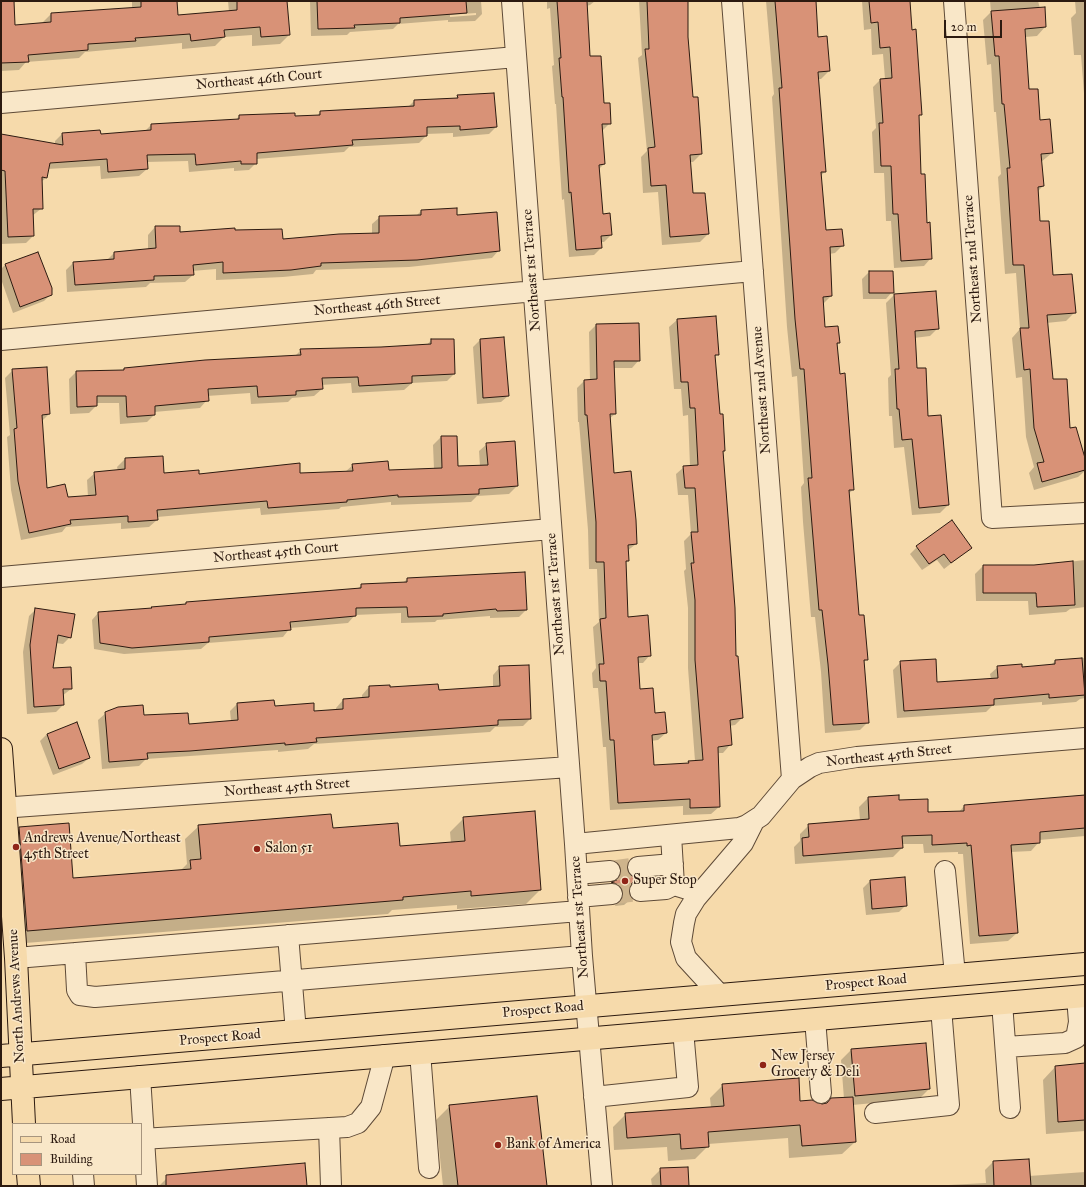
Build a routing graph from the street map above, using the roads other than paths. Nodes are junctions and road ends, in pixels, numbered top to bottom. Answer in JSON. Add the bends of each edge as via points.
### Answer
{"nodes":[{"id":1,"x":512,"y":1,"type":"edge"},
{"id":2,"x":732,"y":1,"type":"edge"},
{"id":3,"x":954,"y":1,"type":"edge"},
{"id":4,"x":516,"y":57,"type":"junction"},
{"id":5,"x":1,"y":103,"type":"edge"},
{"id":6,"x":753,"y":271,"type":"junction"},
{"id":7,"x":533,"y":292,"type":"junction"},
{"id":8,"x":1,"y":340,"type":"edge"},
{"id":9,"x":1085,"y":513,"type":"edge"},
{"id":10,"x":551,"y":529,"type":"junction"},
{"id":11,"x":1,"y":576,"type":"edge"},
{"id":12,"x":1085,"y":738,"type":"edge"},
{"id":13,"x":1,"y":749,"type":"edge"},
{"id":14,"x":569,"y":767,"type":"junction"},
{"id":15,"x":792,"y":779,"type":"junction"},
{"id":16,"x":3,"y":808,"type":"edge"},
{"id":17,"x":754,"y":821,"type":"junction"},
{"id":18,"x":671,"y":835,"type":"junction"},
{"id":19,"x":575,"y":844,"type":"junction"},
{"id":20,"x":673,"y":864,"type":"junction"},
{"id":21,"x":638,"y":867,"type":"tunnel mouth"},
{"id":22,"x":610,"y":870,"type":"tunnel mouth"},
{"id":23,"x":945,"y":871,"type":"dead end"},
{"id":24,"x":577,"y":874,"type":"junction"},
{"id":25,"x":674,"y":885,"type":"junction"},
{"id":26,"x":640,"y":891,"type":"tunnel mouth"},
{"id":27,"x":700,"y":893,"type":"junction"},
{"id":28,"x":612,"y":894,"type":"tunnel mouth"},
{"id":29,"x":579,"y":904,"type":"junction"},
{"id":30,"x":288,"y":935,"type":"junction"},
{"id":31,"x":75,"y":953,"type":"junction"},
{"id":32,"x":582,"y":956,"type":"junction"},
{"id":33,"x":16,"y":958,"type":"junction"},
{"id":34,"x":1085,"y":964,"type":"edge"},
{"id":35,"x":955,"y":975,"type":"junction"},
{"id":36,"x":292,"y":980,"type":"junction"},
{"id":37,"x":720,"y":995,"type":"junction"},
{"id":38,"x":1081,"y":996,"type":"edge"},
{"id":39,"x":1002,"y":1003,"type":"junction"},
{"id":40,"x":586,"y":1007,"type":"junction"},
{"id":41,"x":941,"y":1008,"type":"junction"},
{"id":42,"x":815,"y":1019,"type":"junction"},
{"id":43,"x":683,"y":1030,"type":"junction"},
{"id":44,"x":296,"y":1032,"type":"junction"},
{"id":45,"x":589,"y":1038,"type":"junction"},
{"id":46,"x":1006,"y":1047,"type":"junction"},
{"id":47,"x":420,"y":1052,"type":"junction"},
{"id":48,"x":385,"y":1055,"type":"junction"},
{"id":49,"x":11,"y":1056,"type":"edge"},
{"id":50,"x":140,"y":1076,"type":"junction"},
{"id":51,"x":22,"y":1087,"type":"junction"},
{"id":52,"x":1,"y":1088,"type":"edge"},
{"id":53,"x":821,"y":1092,"type":"dead end"},
{"id":54,"x":594,"y":1097,"type":"junction"},
{"id":55,"x":1010,"y":1108,"type":"dead end"},
{"id":56,"x":875,"y":1113,"type":"dead end"},
{"id":57,"x":24,"y":1123,"type":"edge"},
{"id":58,"x":141,"y":1123,"type":"edge"},
{"id":59,"x":329,"y":1128,"type":"junction"},
{"id":60,"x":142,"y":1139,"type":"edge"},
{"id":61,"x":429,"y":1168,"type":"dead end"},
{"id":62,"x":28,"y":1175,"type":"edge"},
{"id":63,"x":84,"y":1175,"type":"edge"},
{"id":64,"x":29,"y":1186,"type":"edge"},
{"id":65,"x":84,"y":1186,"type":"edge"},
{"id":66,"x":147,"y":1186,"type":"edge"},
{"id":67,"x":331,"y":1186,"type":"edge"},
{"id":68,"x":602,"y":1186,"type":"edge"}],
"edges":[{"from":1,"to":4,"type":"street","name":"Northeast 1st Terrace"},
{"from":2,"to":6,"type":"street","name":"Northeast 2nd Avenue"},
{"from":3,"to":9,"type":"street","name":"Northeast 2nd Terrace","via":[[992,518]]},
{"from":4,"to":5,"type":"street","name":"Northeast 46th Court"},
{"from":4,"to":7,"type":"street","name":"Northeast 1st Terrace"},
{"from":6,"to":7,"type":"street","name":"Northeast 46th Street"},
{"from":6,"to":15,"type":"street","name":"Northeast 2nd Avenue"},
{"from":7,"to":8,"type":"street","name":"Northeast 46th Street"},
{"from":7,"to":10,"type":"street","name":"Northeast 1st Terrace"},
{"from":10,"to":11,"type":"street","name":"Northeast 45th Court"},
{"from":10,"to":14,"type":"street","name":"Northeast 1st Terrace"},
{"from":12,"to":15,"type":"street","name":"Northeast 45th Street","via":[[844,759],[810,766]]},
{"from":13,"to":16,"type":"main road","name":"North Andrews Avenue"},
{"from":14,"to":16,"type":"street","name":"Northeast 45th Street"},
{"from":14,"to":19,"type":"street","name":"Northeast 1st Terrace"},
{"from":15,"to":17,"type":"street","name":"Northeast 45th Street"},
{"from":16,"to":33,"type":"main road","name":"North Andrews Avenue"},
{"from":17,"to":18,"type":"street","name":"Northeast 45th Street","via":[[730,830]]},
{"from":17,"to":27,"type":"street","via":[[743,843]]},
{"from":18,"to":19,"type":"street","name":"Northeast 45th Street"},
{"from":18,"to":20,"type":"street"},
{"from":19,"to":24,"type":"street","name":"Northeast 1st Terrace"},
{"from":20,"to":21,"type":"street"},
{"from":20,"to":25,"type":"street"},
{"from":22,"to":24,"type":"street"},
{"from":23,"to":35,"type":"street"},
{"from":24,"to":29,"type":"street","name":"Northeast 1st Terrace"},
{"from":25,"to":26,"type":"street","via":[[666,889]]},
{"from":25,"to":27,"type":"street"},
{"from":27,"to":37,"type":"street","via":[[686,914],[681,942],[691,965]]},
{"from":28,"to":29,"type":"street"},
{"from":29,"to":30,"type":"street"},
{"from":29,"to":32,"type":"street","name":"Northeast 1st Terrace"},
{"from":30,"to":31,"type":"street"},
{"from":30,"to":36,"type":"street"},
{"from":31,"to":33,"type":"street"},
{"from":31,"to":36,"type":"street","via":[[77,990],[80,995],[94,997]]},
{"from":32,"to":36,"type":"street"},
{"from":32,"to":40,"type":"street","name":"Northeast 1st Terrace"},
{"from":33,"to":49,"type":"main road","name":"North Andrews Avenue"},
{"from":34,"to":35,"type":"main road","name":"Prospect Road"},
{"from":35,"to":37,"type":"main road","name":"Prospect Road"},
{"from":36,"to":44,"type":"street"},
{"from":37,"to":40,"type":"main road","name":"Prospect Road"},
{"from":38,"to":39,"type":"main road"},
{"from":38,"to":46,"type":"street","via":[[1076,1038],[1065,1043]]},
{"from":39,"to":41,"type":"main road"},
{"from":39,"to":46,"type":"street"},
{"from":40,"to":44,"type":"main road","name":"Prospect Road"},
{"from":40,"to":45,"type":"street","name":"Northeast 1st Terrace"},
{"from":41,"to":42,"type":"main road"},
{"from":41,"to":56,"type":"street","via":[[949,1105]]},
{"from":42,"to":43,"type":"main road"},
{"from":42,"to":53,"type":"street"},
{"from":43,"to":45,"type":"main road"},
{"from":43,"to":54,"type":"street","via":[[688,1087]]},
{"from":44,"to":49,"type":"main road","name":"Prospect Road"},
{"from":45,"to":47,"type":"main road"},
{"from":45,"to":54,"type":"street","name":"Northeast 1st Terrace"},
{"from":46,"to":55,"type":"street"},
{"from":47,"to":48,"type":"main road"},
{"from":47,"to":61,"type":"street"},
{"from":48,"to":50,"type":"main road"},
{"from":48,"to":59,"type":"street","via":[[372,1107],[358,1123]]},
{"from":49,"to":51,"type":"main road","name":"North Andrews Avenue"},
{"from":50,"to":51,"type":"main road"},
{"from":50,"to":58,"type":"street"},
{"from":51,"to":52,"type":"main road"},
{"from":51,"to":57,"type":"main road","name":"North Andrews Avenue"},
{"from":54,"to":68,"type":"street","name":"Northeast 1st Terrace"},
{"from":59,"to":60,"type":"street"},
{"from":59,"to":67,"type":"street"},
{"from":60,"to":66,"type":"street"},
{"from":62,"to":64,"type":"main road"},
{"from":63,"to":65,"type":"street"}]}
